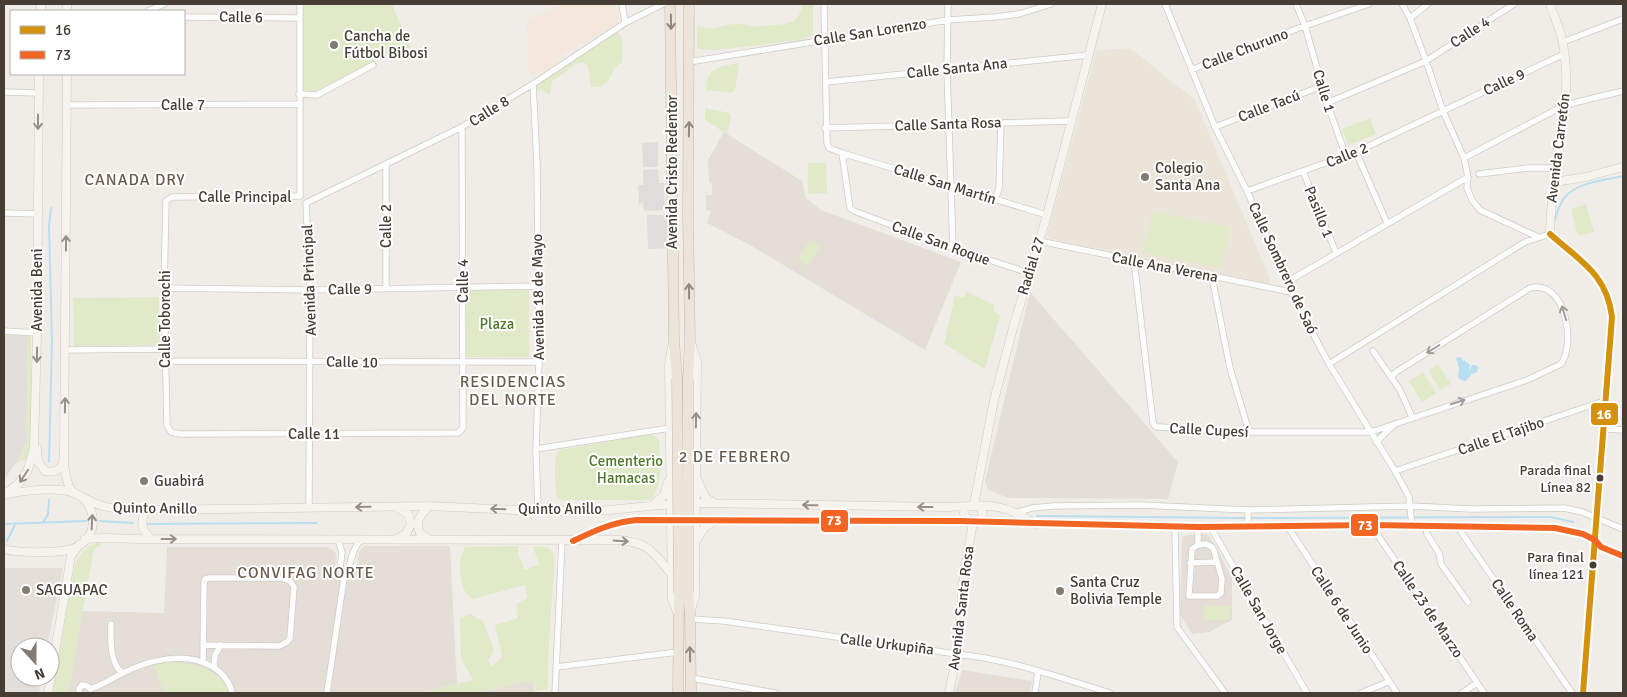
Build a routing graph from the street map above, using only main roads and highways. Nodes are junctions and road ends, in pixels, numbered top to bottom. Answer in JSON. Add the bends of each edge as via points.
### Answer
{"nodes":[{"id":1,"x":670,"y":4,"type":"edge"},
{"id":2,"x":689,"y":4,"type":"edge"},
{"id":3,"x":684,"y":593,"type":"junction"},
{"id":4,"x":678,"y":693,"type":"edge"},
{"id":5,"x":691,"y":693,"type":"edge"}],
"edges":[{"from":1,"to":3,"type":"highway","name":"Avenida Cristo Redentor","one_way":true,"bridge":true,"via":[[674,340]]},
{"from":3,"to":2,"type":"highway","name":"Avenida Cristo Redentor","one_way":true,"bridge":true,"via":[[690,340]]},
{"from":3,"to":4,"type":"highway","name":"Avenida Cristo Redentor","via":[[678,615]]},
{"from":5,"to":3,"type":"highway","name":"Avenida Cristo Redentor","one_way":true,"via":[[690,617]]}]}
